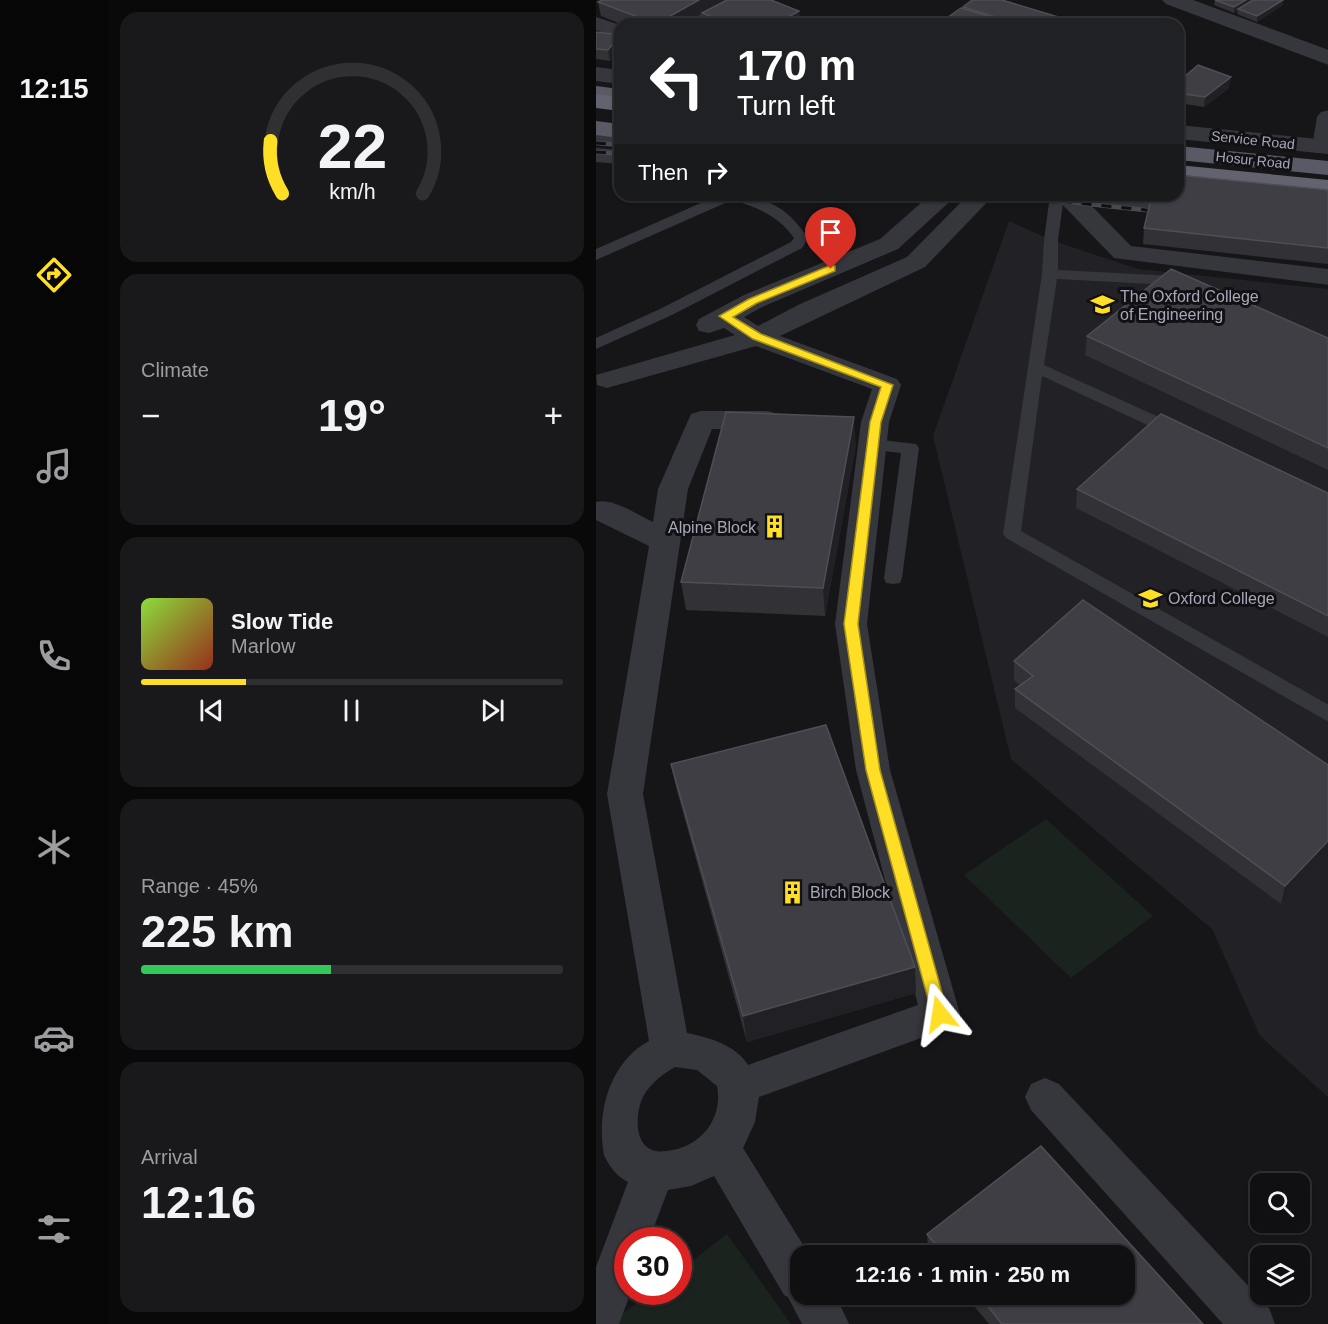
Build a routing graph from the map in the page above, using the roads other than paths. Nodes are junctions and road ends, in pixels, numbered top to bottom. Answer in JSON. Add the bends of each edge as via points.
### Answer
{"nodes":[{"id":1,"x":737,"y":0,"type":"edge"},
{"id":2,"x":1173,"y":0,"type":"edge"},
{"id":3,"x":706,"y":18,"type":"edge"},
{"id":4,"x":596,"y":23,"type":"edge"},
{"id":5,"x":614,"y":30,"type":"edge"},
{"id":6,"x":1328,"y":58,"type":"edge"},
{"id":7,"x":614,"y":79,"type":"edge"},
{"id":8,"x":596,"y":93,"type":"edge"},
{"id":9,"x":596,"y":101,"type":"edge"},
{"id":10,"x":614,"y":103,"type":"edge"},
{"id":11,"x":596,"y":114,"type":"edge"},
{"id":12,"x":614,"y":116,"type":"edge"},
{"id":13,"x":1328,"y":117,"type":"edge"},
{"id":14,"x":596,"y":128,"type":"edge"},
{"id":15,"x":614,"y":130,"type":"edge"},
{"id":16,"x":1184,"y":133,"type":"edge"},
{"id":17,"x":596,"y":135,"type":"edge"},
{"id":18,"x":614,"y":136,"type":"edge"},
{"id":19,"x":1184,"y":153,"type":"edge"},
{"id":20,"x":1327,"y":154,"type":"edge"},
{"id":21,"x":596,"y":156,"type":"edge"},
{"id":22,"x":614,"y":157,"type":"edge"},
{"id":23,"x":1184,"y":160,"type":"edge"},
{"id":24,"x":1184,"y":173,"type":"edge"},
{"id":25,"x":1328,"y":175,"type":"edge"},
{"id":26,"x":1328,"y":188,"type":"edge"},
{"id":27,"x":1184,"y":189,"type":"edge"},
{"id":28,"x":717,"y":201,"type":"edge"},
{"id":29,"x":755,"y":201,"type":"edge"},
{"id":30,"x":938,"y":201,"type":"edge"},
{"id":31,"x":976,"y":201,"type":"edge"},
{"id":32,"x":1057,"y":201,"type":"edge"},
{"id":33,"x":1064,"y":201,"type":"edge"},
{"id":34,"x":1106,"y":201,"type":"edge"},
{"id":35,"x":1328,"y":203,"type":"edge"},
{"id":36,"x":1210,"y":212,"type":"edge"},
{"id":37,"x":596,"y":255,"type":"edge"},
{"id":38,"x":1050,"y":274,"type":"junction"},
{"id":39,"x":1328,"y":277,"type":"edge"},
{"id":40,"x":1194,"y":290,"type":"edge"},
{"id":41,"x":725,"y":316,"type":"junction"},
{"id":42,"x":757,"y":336,"type":"junction"},
{"id":43,"x":596,"y":344,"type":"edge"},
{"id":44,"x":1035,"y":367,"type":"junction"},
{"id":45,"x":601,"y":382,"type":"edge"},
{"id":46,"x":794,"y":421,"type":"edge"},
{"id":47,"x":867,"y":430,"type":"junction"},
{"id":48,"x":1187,"y":437,"type":"edge"},
{"id":49,"x":598,"y":511,"type":"edge"},
{"id":50,"x":665,"y":541,"type":"junction"},
{"id":51,"x":893,"y":578,"type":"dead end"},
{"id":52,"x":1328,"y":715,"type":"edge"},
{"id":53,"x":670,"y":1048,"type":"junction"},
{"id":54,"x":737,"y":1087,"type":"junction"},
{"id":55,"x":1045,"y":1097,"type":"dead end"},
{"id":56,"x":599,"y":1114,"type":"edge"},
{"id":57,"x":720,"y":1148,"type":"junction"},
{"id":58,"x":653,"y":1172,"type":"junction"},
{"id":59,"x":790,"y":1264,"type":"edge"},
{"id":60,"x":816,"y":1305,"type":"edge"},
{"id":61,"x":597,"y":1324,"type":"edge"},
{"id":62,"x":827,"y":1324,"type":"edge"},
{"id":63,"x":1253,"y":1324,"type":"edge"}],
"edges":[{"from":1,"to":3,"type":"street"},
{"from":2,"to":6,"type":"street"},
{"from":4,"to":5,"type":"street"},
{"from":7,"to":8,"type":"highway"},
{"from":9,"to":10,"type":"highway"},
{"from":11,"to":12,"type":"highway"},
{"from":13,"to":20,"type":"street"},
{"from":14,"to":15,"type":"highway"},
{"from":16,"to":20,"type":"street","name":"Service Road"},
{"from":17,"to":18,"type":"street"},
{"from":19,"to":20,"type":"highway","name":"Hosur Road"},
{"from":21,"to":22,"type":"street"},
{"from":23,"to":25,"type":"highway"},
{"from":24,"to":26,"type":"highway"},
{"from":27,"to":35,"type":"highway"},
{"from":28,"to":37,"type":"lane"},
{"from":29,"to":43,"type":"lane","via":[[795,228],[801,238],[797,245]]},
{"from":30,"to":41,"type":"street","via":[[889,244]]},
{"from":31,"to":42,"type":"street","via":[[920,259]]},
{"from":32,"to":38,"type":"lane"},
{"from":33,"to":39,"type":"street","via":[[1123,253]]},
{"from":34,"to":36,"type":"street"},
{"from":38,"to":40,"type":"lane","via":[[1174,281]]},
{"from":38,"to":44,"type":"lane"},
{"from":41,"to":42,"type":"street"},
{"from":41,"to":45,"type":"street"},
{"from":42,"to":45,"type":"street"},
{"from":42,"to":47,"type":"street","via":[[887,385]]},
{"from":44,"to":48,"type":"lane"},
{"from":44,"to":52,"type":"lane","via":[[1012,534]]},
{"from":46,"to":50,"type":"street","via":[[701,420],[673,489]]},
{"from":47,"to":51,"type":"lane","via":[[910,448]]},
{"from":47,"to":54,"type":"street","via":[[851,624],[873,770],[940,1014]]},
{"from":49,"to":50,"type":"street"},
{"from":50,"to":53,"type":"street","via":[[625,794]]},
{"from":53,"to":54,"type":"street","via":[[710,1056],[727,1068]]},
{"from":53,"to":56,"type":"street","via":[[650,1053],[632,1064],[617,1078]]},
{"from":54,"to":57,"type":"street","via":[[739,1107],[733,1129]]},
{"from":55,"to":63,"type":"street"},
{"from":56,"to":58,"type":"street","via":[[614,1151],[631,1164]]},
{"from":57,"to":58,"type":"street","via":[[677,1171]]},
{"from":57,"to":59,"type":"street"},
{"from":58,"to":61,"type":"street"},
{"from":60,"to":62,"type":"street"}]}
